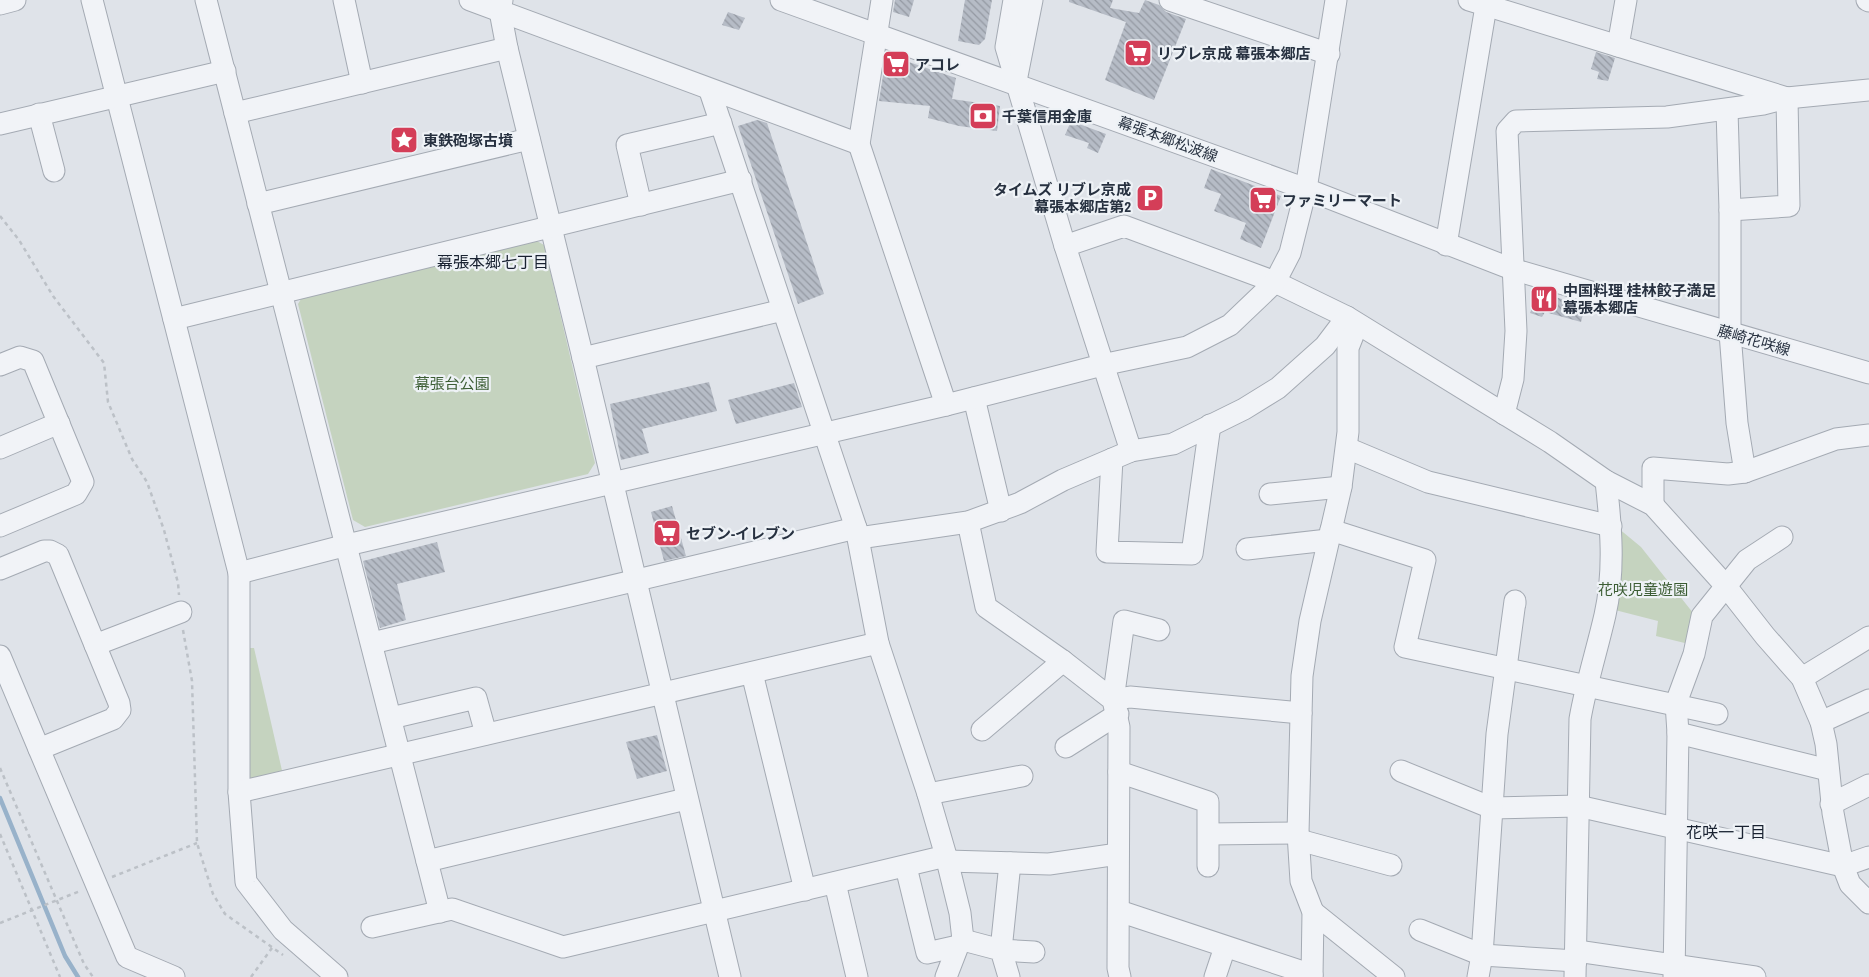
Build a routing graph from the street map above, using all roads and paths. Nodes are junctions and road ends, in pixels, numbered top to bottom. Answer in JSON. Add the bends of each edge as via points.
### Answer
{"nodes":[{"id":1,"x":15,"y":0,"type":"edge"},
{"id":2,"x":92,"y":0,"type":"edge"},
{"id":3,"x":206,"y":0,"type":"edge"},
{"id":4,"x":344,"y":0,"type":"edge"},
{"id":5,"x":470,"y":0,"type":"edge"},
{"id":6,"x":781,"y":0,"type":"edge"},
{"id":7,"x":882,"y":0,"type":"edge"},
{"id":8,"x":1014,"y":0,"type":"edge"},
{"id":9,"x":1032,"y":0,"type":"edge"},
{"id":10,"x":1170,"y":0,"type":"edge"},
{"id":11,"x":1336,"y":0,"type":"edge"},
{"id":12,"x":1626,"y":0,"type":"edge"},
{"id":13,"x":1481,"y":2,"type":"edge"},
{"id":14,"x":0,"y":4,"type":"edge"},
{"id":15,"x":1204,"y":5,"type":"edge"},
{"id":16,"x":501,"y":6,"type":"edge"},
{"id":17,"x":877,"y":36,"type":"junction"},
{"id":18,"x":1618,"y":46,"type":"junction"},
{"id":19,"x":506,"y":48,"type":"junction"},
{"id":20,"x":1329,"y":54,"type":"junction"},
{"id":21,"x":225,"y":71,"type":"junction"},
{"id":22,"x":362,"y":83,"type":"junction"},
{"id":23,"x":1015,"y":84,"type":"junction"},
{"id":24,"x":1869,"y":90,"type":"edge"},
{"id":25,"x":710,"y":91,"type":"junction"},
{"id":26,"x":116,"y":96,"type":"junction"},
{"id":27,"x":1786,"y":98,"type":"junction"},
{"id":28,"x":1727,"y":110,"type":"junction"},
{"id":29,"x":235,"y":113,"type":"junction"},
{"id":30,"x":39,"y":114,"type":"junction"},
{"id":31,"x":721,"y":123,"type":"junction"},
{"id":32,"x":0,"y":124,"type":"edge"},
{"id":33,"x":529,"y":139,"type":"junction"},
{"id":34,"x":859,"y":144,"type":"junction"},
{"id":35,"x":54,"y":171,"type":"dead end"},
{"id":36,"x":741,"y":180,"type":"junction"},
{"id":37,"x":1306,"y":189,"type":"junction"},
{"id":38,"x":258,"y":204,"type":"junction"},
{"id":39,"x":641,"y":205,"type":"junction"},
{"id":40,"x":1730,"y":210,"type":"junction"},
{"id":41,"x":551,"y":227,"type":"junction"},
{"id":42,"x":1446,"y":245,"type":"junction"},
{"id":43,"x":1064,"y":246,"type":"junction"},
{"id":44,"x":1518,"y":271,"type":"junction"},
{"id":45,"x":1275,"y":282,"type":"junction"},
{"id":46,"x":281,"y":292,"type":"junction"},
{"id":47,"x":783,"y":310,"type":"junction"},
{"id":48,"x":174,"y":319,"type":"junction"},
{"id":49,"x":1352,"y":321,"type":"junction"},
{"id":50,"x":1730,"y":333,"type":"junction"},
{"id":51,"x":583,"y":358,"type":"junction"},
{"id":52,"x":0,"y":365,"type":"edge"},
{"id":53,"x":1102,"y":365,"type":"junction"},
{"id":54,"x":1869,"y":373,"type":"edge"},
{"id":55,"x":974,"y":398,"type":"junction"},
{"id":56,"x":946,"y":405,"type":"junction"},
{"id":57,"x":1504,"y":414,"type":"junction"},
{"id":58,"x":59,"y":423,"type":"junction"},
{"id":59,"x":1210,"y":425,"type":"junction"},
{"id":60,"x":826,"y":432,"type":"junction"},
{"id":61,"x":1869,"y":435,"type":"edge"},
{"id":62,"x":0,"y":448,"type":"edge"},
{"id":63,"x":1347,"y":448,"type":"junction"},
{"id":64,"x":1122,"y":455,"type":"junction"},
{"id":65,"x":1745,"y":472,"type":"junction"},
{"id":66,"x":1606,"y":481,"type":"junction"},
{"id":67,"x":613,"y":483,"type":"junction"},
{"id":68,"x":1341,"y":487,"type":"junction"},
{"id":69,"x":1270,"y":494,"type":"dead end"},
{"id":70,"x":1653,"y":505,"type":"junction"},
{"id":71,"x":1001,"y":511,"type":"junction"},
{"id":72,"x":968,"y":522,"type":"junction"},
{"id":73,"x":0,"y":526,"type":"edge"},
{"id":74,"x":1611,"y":526,"type":"junction"},
{"id":75,"x":857,"y":533,"type":"junction"},
{"id":76,"x":1330,"y":535,"type":"junction"},
{"id":77,"x":1782,"y":537,"type":"dead end"},
{"id":78,"x":347,"y":545,"type":"junction"},
{"id":79,"x":1247,"y":549,"type":"dead end"},
{"id":80,"x":0,"y":569,"type":"edge"},
{"id":81,"x":240,"y":573,"type":"junction"},
{"id":82,"x":636,"y":582,"type":"junction"},
{"id":83,"x":1725,"y":585,"type":"junction"},
{"id":84,"x":1515,"y":604,"type":"dead end"},
{"id":85,"x":180,"y":612,"type":"dead end"},
{"id":86,"x":1159,"y":630,"type":"dead end"},
{"id":87,"x":1869,"y":637,"type":"edge"},
{"id":88,"x":878,"y":643,"type":"junction"},
{"id":89,"x":372,"y":644,"type":"junction"},
{"id":90,"x":95,"y":645,"type":"junction"},
{"id":91,"x":0,"y":656,"type":"edge"},
{"id":92,"x":1063,"y":661,"type":"junction"},
{"id":93,"x":1505,"y":668,"type":"junction"},
{"id":94,"x":752,"y":673,"type":"junction"},
{"id":95,"x":1802,"y":678,"type":"junction"},
{"id":96,"x":1586,"y":686,"type":"junction"},
{"id":97,"x":661,"y":694,"type":"junction"},
{"id":98,"x":1869,"y":700,"type":"edge"},
{"id":99,"x":1676,"y":704,"type":"junction"},
{"id":100,"x":1115,"y":707,"type":"junction"},
{"id":101,"x":1301,"y":713,"type":"junction"},
{"id":102,"x":1717,"y":714,"type":"dead end"},
{"id":103,"x":391,"y":718,"type":"junction"},
{"id":104,"x":1821,"y":722,"type":"junction"},
{"id":105,"x":982,"y":730,"type":"dead end"},
{"id":106,"x":1678,"y":733,"type":"junction"},
{"id":107,"x":486,"y":734,"type":"junction"},
{"id":108,"x":1066,"y":746,"type":"dead end"},
{"id":109,"x":39,"y":749,"type":"junction"},
{"id":110,"x":400,"y":754,"type":"junction"},
{"id":111,"x":0,"y":768,"type":"edge"},
{"id":112,"x":1828,"y":770,"type":"junction"},
{"id":113,"x":1119,"y":772,"type":"junction"},
{"id":114,"x":1401,"y":772,"type":"dead end"},
{"id":115,"x":1022,"y":776,"type":"dead end"},
{"id":116,"x":1869,"y":786,"type":"edge"},
{"id":117,"x":239,"y":792,"type":"junction"},
{"id":118,"x":928,"y":794,"type":"junction"},
{"id":119,"x":686,"y":800,"type":"junction"},
{"id":120,"x":1832,"y":804,"type":"junction"},
{"id":121,"x":1578,"y":806,"type":"junction"},
{"id":122,"x":1492,"y":808,"type":"junction"},
{"id":123,"x":1676,"y":829,"type":"junction"},
{"id":124,"x":0,"y":834,"type":"edge"},
{"id":125,"x":1209,"y":834,"type":"junction"},
{"id":126,"x":1299,"y":836,"type":"junction"},
{"id":127,"x":197,"y":843,"type":"dead end"},
{"id":128,"x":1118,"y":854,"type":"junction"},
{"id":129,"x":1869,"y":856,"type":"edge"},
{"id":130,"x":947,"y":858,"type":"junction"},
{"id":131,"x":427,"y":861,"type":"junction"},
{"id":132,"x":1010,"y":864,"type":"junction"},
{"id":133,"x":1391,"y":865,"type":"dead end"},
{"id":134,"x":1208,"y":866,"type":"dead end"},
{"id":135,"x":1842,"y":866,"type":"junction"},
{"id":136,"x":906,"y":867,"type":"junction"},
{"id":137,"x":835,"y":883,"type":"junction"},
{"id":138,"x":95,"y":884,"type":"junction"},
{"id":139,"x":805,"y":890,"type":"junction"},
{"id":140,"x":55,"y":901,"type":"junction"},
{"id":141,"x":1869,"y":903,"type":"edge"},
{"id":142,"x":34,"y":909,"type":"junction"},
{"id":143,"x":713,"y":911,"type":"junction"},
{"id":144,"x":1119,"y":911,"type":"junction"},
{"id":145,"x":440,"y":912,"type":"junction"},
{"id":146,"x":1313,"y":912,"type":"junction"},
{"id":147,"x":0,"y":923,"type":"edge"},
{"id":148,"x":372,"y":927,"type":"dead end"},
{"id":149,"x":1420,"y":930,"type":"dead end"},
{"id":150,"x":961,"y":943,"type":"junction"},
{"id":151,"x":1225,"y":947,"type":"junction"},
{"id":152,"x":272,"y":948,"type":"dead end"},
{"id":153,"x":1001,"y":950,"type":"junction"},
{"id":154,"x":1034,"y":952,"type":"dead end"},
{"id":155,"x":1482,"y":955,"type":"junction"},
{"id":156,"x":1576,"y":963,"type":"edge"},
{"id":157,"x":1675,"y":971,"type":"edge"},
{"id":158,"x":1312,"y":976,"type":"edge"},
{"id":159,"x":60,"y":977,"type":"edge"},
{"id":160,"x":93,"y":977,"type":"edge"},
{"id":161,"x":174,"y":977,"type":"edge"},
{"id":162,"x":251,"y":977,"type":"edge"},
{"id":163,"x":337,"y":977,"type":"edge"},
{"id":164,"x":730,"y":977,"type":"edge"},
{"id":165,"x":857,"y":977,"type":"edge"},
{"id":166,"x":946,"y":977,"type":"edge"},
{"id":167,"x":1009,"y":977,"type":"edge"},
{"id":168,"x":1120,"y":977,"type":"edge"},
{"id":169,"x":1216,"y":977,"type":"edge"},
{"id":170,"x":1394,"y":977,"type":"edge"},
{"id":171,"x":1478,"y":977,"type":"edge"},
{"id":172,"x":1755,"y":977,"type":"edge"}],
"edges":[{"from":1,"to":14,"type":"street"},
{"from":2,"to":26,"type":"street"},
{"from":3,"to":21,"type":"street"},
{"from":4,"to":22,"type":"street"},
{"from":5,"to":16,"type":"street"},
{"from":6,"to":17,"type":"street","name":"幕張本郷松波線"},
{"from":7,"to":17,"type":"street"},
{"from":8,"to":23,"type":"street","via":[[1006,47]]},
{"from":9,"to":23,"type":"street"},
{"from":10,"to":15,"type":"street"},
{"from":11,"to":20,"type":"street"},
{"from":12,"to":18,"type":"street"},
{"from":13,"to":18,"type":"street"},
{"from":13,"to":42,"type":"street"},
{"from":15,"to":20,"type":"street"},
{"from":16,"to":19,"type":"street"},
{"from":16,"to":25,"type":"street"},
{"from":17,"to":23,"type":"street","name":"幕張本郷松波線"},
{"from":17,"to":34,"type":"street"},
{"from":18,"to":27,"type":"street"},
{"from":19,"to":22,"type":"street"},
{"from":19,"to":33,"type":"street"},
{"from":20,"to":37,"type":"street"},
{"from":21,"to":26,"type":"street"},
{"from":21,"to":29,"type":"street"},
{"from":22,"to":29,"type":"street"},
{"from":23,"to":37,"type":"street","name":"幕張本郷松波線"},
{"from":23,"to":43,"type":"street"},
{"from":24,"to":27,"type":"street"},
{"from":25,"to":31,"type":"street"},
{"from":25,"to":34,"type":"street"},
{"from":26,"to":30,"type":"street"},
{"from":26,"to":48,"type":"street"},
{"from":27,"to":28,"type":"street"},
{"from":27,"to":40,"type":"street","via":[[1789,206]]},
{"from":28,"to":40,"type":"street"},
{"from":28,"to":44,"type":"street","via":[[1667,117],[1516,122],[1507,131]]},
{"from":29,"to":38,"type":"street"},
{"from":30,"to":32,"type":"street"},
{"from":30,"to":35,"type":"street"},
{"from":31,"to":36,"type":"street"},
{"from":31,"to":39,"type":"street","via":[[627,145]]},
{"from":33,"to":38,"type":"street"},
{"from":33,"to":41,"type":"street"},
{"from":34,"to":56,"type":"street"},
{"from":36,"to":39,"type":"street"},
{"from":36,"to":47,"type":"street"},
{"from":37,"to":42,"type":"street","name":"幕張本郷松波線"},
{"from":37,"to":45,"type":"street","via":[[1290,253]]},
{"from":38,"to":46,"type":"street"},
{"from":39,"to":41,"type":"street"},
{"from":40,"to":50,"type":"street"},
{"from":41,"to":46,"type":"street"},
{"from":41,"to":51,"type":"street"},
{"from":42,"to":44,"type":"street","name":"幕張本郷松波線"},
{"from":43,"to":45,"type":"street","via":[[1124,226]]},
{"from":43,"to":53,"type":"street"},
{"from":44,"to":50,"type":"street","name":"藤崎花咲線"},
{"from":44,"to":57,"type":"street","via":[[1513,380]]},
{"from":45,"to":49,"type":"street"},
{"from":45,"to":53,"type":"street","via":[[1230,325],[1187,347]]},
{"from":46,"to":48,"type":"street"},
{"from":46,"to":78,"type":"street"},
{"from":47,"to":51,"type":"street"},
{"from":47,"to":60,"type":"street"},
{"from":48,"to":81,"type":"street"},
{"from":49,"to":57,"type":"street"},
{"from":49,"to":59,"type":"street","via":[[1278,388]]},
{"from":49,"to":63,"type":"street","via":[[1348,348]]},
{"from":50,"to":54,"type":"street","name":"藤崎花咲線"},
{"from":50,"to":65,"type":"street","via":[[1737,423]]},
{"from":51,"to":67,"type":"street"},
{"from":52,"to":58,"type":"street","via":[[20,357],[33,361]]},
{"from":53,"to":55,"type":"street"},
{"from":53,"to":64,"type":"street"},
{"from":55,"to":56,"type":"street"},
{"from":55,"to":71,"type":"street"},
{"from":56,"to":60,"type":"street"},
{"from":57,"to":66,"type":"street"},
{"from":58,"to":62,"type":"street"},
{"from":58,"to":73,"type":"street","via":[[83,482],[81,489]]},
{"from":59,"to":64,"type":"street","via":[[1173,444]]},
{"from":59,"to":64,"type":"street","via":[[1192,554],[1107,552]]},
{"from":60,"to":67,"type":"street"},
{"from":60,"to":75,"type":"street"},
{"from":61,"to":65,"type":"street","via":[[1836,439]]},
{"from":63,"to":68,"type":"street"},
{"from":63,"to":74,"type":"street","via":[[1428,482]]},
{"from":64,"to":71,"type":"street"},
{"from":65,"to":70,"type":"street","via":[[1728,474],[1653,468]]},
{"from":66,"to":70,"type":"street"},
{"from":66,"to":74,"type":"street"},
{"from":67,"to":78,"type":"street"},
{"from":67,"to":82,"type":"street"},
{"from":68,"to":69,"type":"street"},
{"from":68,"to":76,"type":"street"},
{"from":70,"to":83,"type":"street"},
{"from":71,"to":72,"type":"street"},
{"from":72,"to":75,"type":"street"},
{"from":72,"to":92,"type":"street","via":[[986,607]]},
{"from":74,"to":96,"type":"street","via":[[1612,562],[1606,614]]},
{"from":75,"to":82,"type":"street"},
{"from":75,"to":88,"type":"street"},
{"from":76,"to":79,"type":"street"},
{"from":76,"to":93,"type":"street","via":[[1425,560],[1406,647]]},
{"from":76,"to":101,"type":"street","via":[[1304,658]]},
{"from":77,"to":83,"type":"street","via":[[1747,560]]},
{"from":78,"to":81,"type":"street"},
{"from":78,"to":89,"type":"street"},
{"from":80,"to":90,"type":"street","via":[[44,551],[58,555]]},
{"from":81,"to":117,"type":"street"},
{"from":82,"to":89,"type":"street"},
{"from":82,"to":97,"type":"street"},
{"from":83,"to":95,"type":"street"},
{"from":83,"to":99,"type":"street","via":[[1702,616],[1694,654]]},
{"from":84,"to":93,"type":"street","via":[[1515,601]]},
{"from":85,"to":90,"type":"street"},
{"from":86,"to":100,"type":"street","via":[[1124,620]]},
{"from":87,"to":95,"type":"street"},
{"from":88,"to":94,"type":"street"},
{"from":88,"to":118,"type":"street"},
{"from":89,"to":103,"type":"street"},
{"from":90,"to":109,"type":"street","via":[[120,710],[114,718]]},
{"from":91,"to":109,"type":"street"},
{"from":92,"to":100,"type":"street"},
{"from":92,"to":105,"type":"street"},
{"from":93,"to":96,"type":"street"},
{"from":93,"to":122,"type":"street","via":[[1496,734]]},
{"from":94,"to":97,"type":"street"},
{"from":94,"to":139,"type":"street"},
{"from":95,"to":104,"type":"street"},
{"from":96,"to":99,"type":"street"},
{"from":96,"to":121,"type":"street","via":[[1580,719]]},
{"from":97,"to":107,"type":"street"},
{"from":97,"to":119,"type":"street"},
{"from":98,"to":104,"type":"street"},
{"from":99,"to":102,"type":"street"},
{"from":99,"to":106,"type":"street"},
{"from":100,"to":101,"type":"street","via":[[1130,697]]},
{"from":100,"to":108,"type":"street"},
{"from":100,"to":113,"type":"street"},
{"from":101,"to":126,"type":"street"},
{"from":103,"to":107,"type":"street","via":[[476,698]]},
{"from":103,"to":110,"type":"street"},
{"from":104,"to":112,"type":"street"},
{"from":106,"to":112,"type":"street"},
{"from":106,"to":123,"type":"street"},
{"from":107,"to":110,"type":"street"},
{"from":109,"to":138,"type":"street"},
{"from":110,"to":117,"type":"street"},
{"from":110,"to":131,"type":"street"},
{"from":111,"to":140,"type":"path"},
{"from":112,"to":120,"type":"street"},
{"from":113,"to":125,"type":"street","via":[[1208,802]]},
{"from":113,"to":128,"type":"street"},
{"from":114,"to":122,"type":"street"},
{"from":115,"to":118,"type":"street"},
{"from":116,"to":120,"type":"street"},
{"from":117,"to":163,"type":"street","via":[[246,882],[283,930]]},
{"from":118,"to":130,"type":"street"},
{"from":119,"to":131,"type":"street"},
{"from":119,"to":143,"type":"street"},
{"from":120,"to":135,"type":"street"},
{"from":121,"to":122,"type":"street"},
{"from":121,"to":123,"type":"street"},
{"from":121,"to":156,"type":"street"},
{"from":122,"to":155,"type":"street"},
{"from":123,"to":135,"type":"street"},
{"from":123,"to":157,"type":"street"},
{"from":124,"to":142,"type":"path"},
{"from":125,"to":126,"type":"street"},
{"from":125,"to":134,"type":"street"},
{"from":126,"to":133,"type":"street"},
{"from":126,"to":146,"type":"street","via":[[1301,881]]},
{"from":127,"to":138,"type":"path"},
{"from":128,"to":132,"type":"street","via":[[1049,864]]},
{"from":128,"to":144,"type":"street"},
{"from":129,"to":135,"type":"street"},
{"from":130,"to":132,"type":"street"},
{"from":130,"to":136,"type":"street"},
{"from":130,"to":150,"type":"street","via":[[960,913]]},
{"from":131,"to":145,"type":"street"},
{"from":132,"to":153,"type":"street"},
{"from":135,"to":141,"type":"street","via":[[1850,884]]},
{"from":136,"to":137,"type":"street"},
{"from":136,"to":150,"type":"street","via":[[927,953]]},
{"from":137,"to":139,"type":"street"},
{"from":137,"to":165,"type":"street"},
{"from":138,"to":140,"type":"path"},
{"from":138,"to":161,"type":"street","via":[[127,956]]},
{"from":139,"to":143,"type":"street"},
{"from":140,"to":142,"type":"path"},
{"from":140,"to":160,"type":"path"},
{"from":142,"to":147,"type":"path"},
{"from":142,"to":159,"type":"path"},
{"from":143,"to":145,"type":"street","via":[[563,948],[452,909]]},
{"from":143,"to":164,"type":"street"},
{"from":144,"to":151,"type":"street"},
{"from":144,"to":168,"type":"street"},
{"from":145,"to":148,"type":"street"},
{"from":146,"to":158,"type":"street"},
{"from":146,"to":170,"type":"street"},
{"from":149,"to":155,"type":"street"},
{"from":150,"to":153,"type":"street"},
{"from":150,"to":166,"type":"street"},
{"from":151,"to":158,"type":"street"},
{"from":151,"to":169,"type":"street"},
{"from":152,"to":162,"type":"path"},
{"from":153,"to":154,"type":"street"},
{"from":153,"to":167,"type":"street"},
{"from":155,"to":156,"type":"street"},
{"from":155,"to":171,"type":"street"},
{"from":156,"to":157,"type":"street"},
{"from":157,"to":172,"type":"street"}]}
